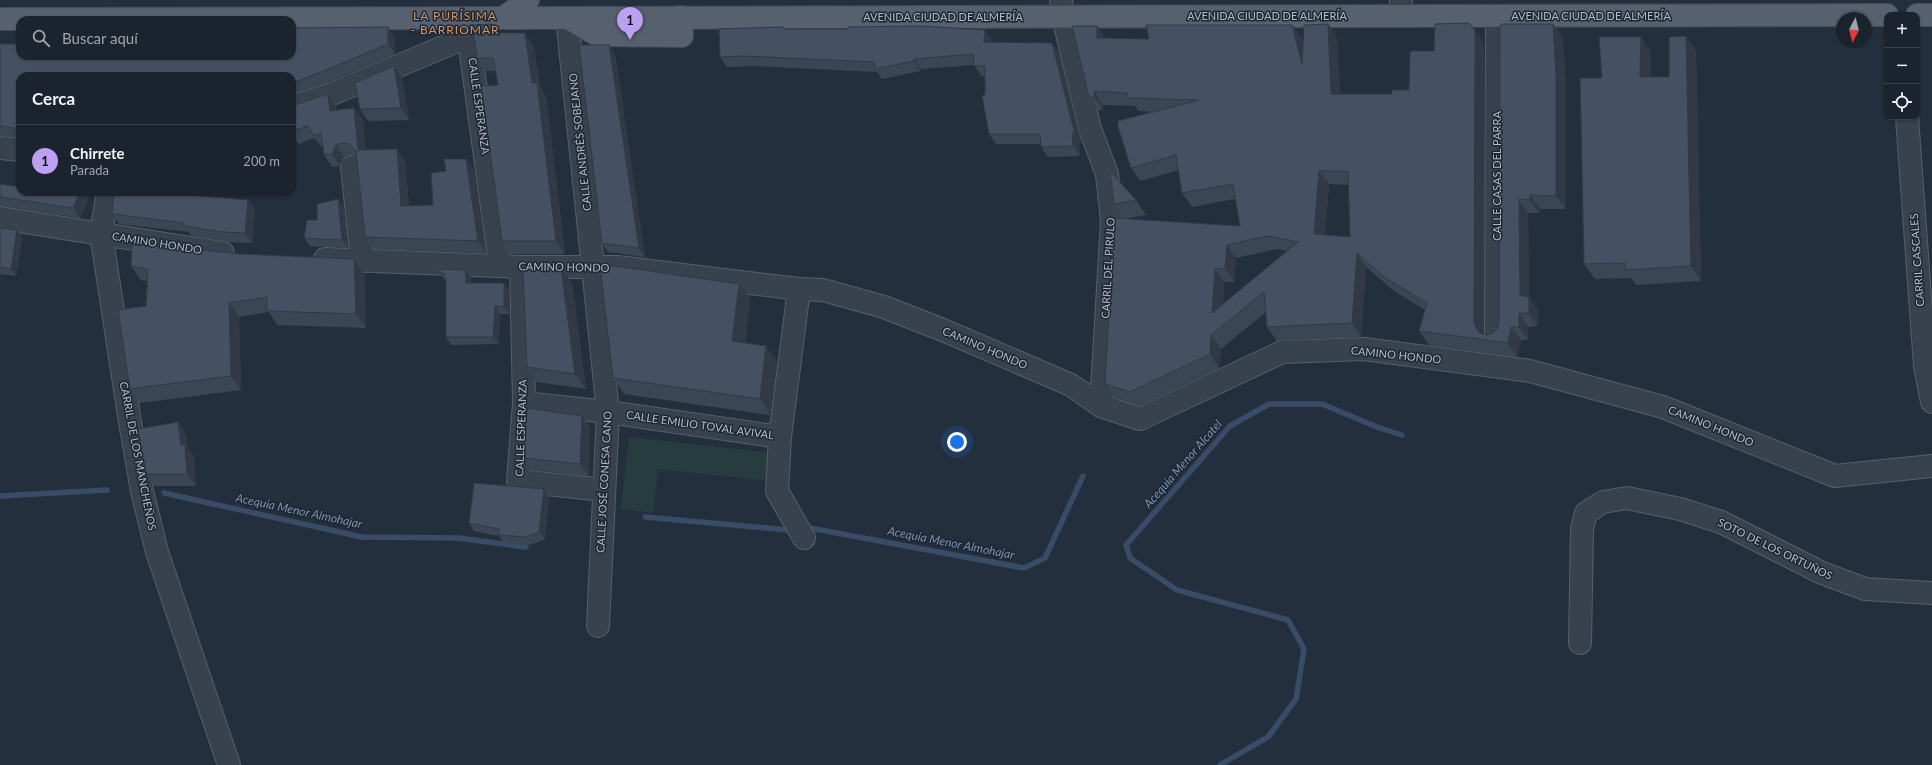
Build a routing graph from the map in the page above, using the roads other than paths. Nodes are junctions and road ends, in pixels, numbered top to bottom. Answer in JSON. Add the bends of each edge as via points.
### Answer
{"nodes":[{"id":1,"x":528,"y":0,"type":"edge"},
{"id":2,"x":595,"y":0,"type":"edge"},
{"id":3,"x":1062,"y":8,"type":"edge"},
{"id":4,"x":1401,"y":8,"type":"edge"},
{"id":5,"x":1884,"y":15,"type":"edge"},
{"id":6,"x":1920,"y":15,"type":"edge"},
{"id":7,"x":1932,"y":15,"type":"edge"},
{"id":8,"x":1497,"y":16,"type":"junction"},
{"id":9,"x":682,"y":17,"type":"junction"},
{"id":10,"x":503,"y":18,"type":"junction"},
{"id":11,"x":567,"y":18,"type":"junction"},
{"id":12,"x":630,"y":18,"type":"junction"},
{"id":13,"x":0,"y":19,"type":"edge"},
{"id":14,"x":16,"y":19,"type":"edge"},
{"id":15,"x":296,"y":24,"type":"edge"},
{"id":16,"x":467,"y":27,"type":"junction"},
{"id":17,"x":296,"y":106,"type":"edge"},
{"id":18,"x":1907,"y":120,"type":"edge"},
{"id":19,"x":0,"y":148,"type":"edge"},
{"id":20,"x":16,"y":150,"type":"edge"},
{"id":21,"x":352,"y":166,"type":"dead end"},
{"id":22,"x":107,"y":196,"type":"edge"},
{"id":23,"x":0,"y":218,"type":"edge"},
{"id":24,"x":101,"y":233,"type":"junction"},
{"id":25,"x":243,"y":255,"type":"edge"},
{"id":26,"x":307,"y":258,"type":"edge"},
{"id":27,"x":362,"y":261,"type":"junction"},
{"id":28,"x":511,"y":266,"type":"junction"},
{"id":29,"x":593,"y":266,"type":"junction"},
{"id":30,"x":799,"y":289,"type":"junction"},
{"id":31,"x":1496,"y":336,"type":"edge"},
{"id":32,"x":1932,"y":402,"type":"edge"},
{"id":33,"x":524,"y":403,"type":"junction"},
{"id":34,"x":1101,"y":406,"type":"junction"},
{"id":35,"x":608,"y":412,"type":"junction"},
{"id":36,"x":780,"y":436,"type":"junction"},
{"id":37,"x":1932,"y":466,"type":"edge"},
{"id":38,"x":604,"y":490,"type":"junction"},
{"id":39,"x":804,"y":538,"type":"dead end"},
{"id":40,"x":1932,"y":593,"type":"edge"},
{"id":41,"x":598,"y":626,"type":"dead end"},
{"id":42,"x":1580,"y":644,"type":"dead end"},
{"id":43,"x":229,"y":765,"type":"edge"}],
"edges":[{"from":1,"to":10,"type":"main road"},
{"from":2,"to":12,"type":"main road","via":[[612,11]]},
{"from":3,"to":4,"type":"main road","name":"AVENIDA CIUDAD DE ALMERÍA"},
{"from":3,"to":9,"type":"main road","name":"AVENIDA CIUDAD DE ALMERÍA"},
{"from":3,"to":34,"type":"street","name":"CARRIL DEL PIRULO","via":[[1090,129],[1107,174],[1112,221]]},
{"from":4,"to":8,"type":"main road","name":"AVENIDA CIUDAD DE ALMERÍA"},
{"from":5,"to":8,"type":"main road","name":"AVENIDA CIUDAD DE ALMERÍA"},
{"from":6,"to":7,"type":"main road"},
{"from":8,"to":31,"type":"street","name":"CALLE CASAS DEL PARRA"},
{"from":9,"to":11,"type":"main road","via":[[682,36],[597,35]]},
{"from":9,"to":12,"type":"main road","name":"AVENIDA CIUDAD DE ALMERÍA"},
{"from":10,"to":11,"type":"main road","name":"AVENIDA CIUDAD DE ALMERÍA"},
{"from":10,"to":16,"type":"main road","name":"AVENIDA CIUDAD DE ALMERÍA"},
{"from":11,"to":12,"type":"main road","name":"AVENIDA CIUDAD DE ALMERÍA"},
{"from":11,"to":29,"type":"street","name":"CALLE ANDRÉS SOBEJANO"},
{"from":13,"to":14,"type":"main road","name":"AVENIDA CIUDAD DE ALMERÍA"},
{"from":15,"to":16,"type":"main road","name":"AVENIDA CIUDAD DE ALMERÍA"},
{"from":16,"to":17,"type":"street","via":[[332,94]]},
{"from":16,"to":28,"type":"street","name":"CALLE ESPERANZA"},
{"from":18,"to":32,"type":"street","name":"CARRIL CASCALES","via":[[1925,366]]},
{"from":19,"to":20,"type":"street"},
{"from":21,"to":27,"type":"street"},
{"from":22,"to":24,"type":"street","name":"CARRIL DE LOS MANCHEÑOS"},
{"from":23,"to":24,"type":"street","name":"CAMINO HONDO"},
{"from":24,"to":25,"type":"street","name":"CAMINO HONDO"},
{"from":24,"to":43,"type":"street","name":"CARRIL DE LOS MANCHEÑOS","via":[[144,499],[157,552]]},
{"from":26,"to":27,"type":"street","name":"CAMINO HONDO"},
{"from":27,"to":28,"type":"street","name":"CAMINO HONDO"},
{"from":28,"to":29,"type":"street","name":"CAMINO HONDO"},
{"from":28,"to":33,"type":"street","name":"CALLE ESPERANZA"},
{"from":29,"to":30,"type":"street","name":"CAMINO HONDO"},
{"from":29,"to":35,"type":"street","name":"CALLE JOSÉ CONESA CANO"},
{"from":30,"to":34,"type":"street","name":"CAMINO HONDO","via":[[823,290],[884,307],[1072,385]]},
{"from":30,"to":36,"type":"street"},
{"from":33,"to":35,"type":"street","name":"CALLE EMILIO TOVAL AVIVAL"},
{"from":33,"to":38,"type":"street","name":"CALLE ESPERANZA","via":[[518,481]]},
{"from":34,"to":37,"type":"street","name":"CAMINO HONDO","via":[[1140,419],[1282,352],[1364,349],[1530,371],[1656,404],[1835,476]]},
{"from":35,"to":36,"type":"street","name":"CALLE EMILIO TOVAL AVIVAL"},
{"from":35,"to":38,"type":"street","name":"CALLE JOSÉ CONESA CANO"},
{"from":36,"to":39,"type":"street","via":[[777,490]]},
{"from":38,"to":41,"type":"street","name":"CALLE JOSÉ CONESA CANO"},
{"from":40,"to":42,"type":"street","name":"SOTO DE LOS ORTUÑOS","via":[[1865,589],[1822,573],[1721,522],[1680,509],[1628,498],[1603,502],[1586,513],[1582,529]]}]}
